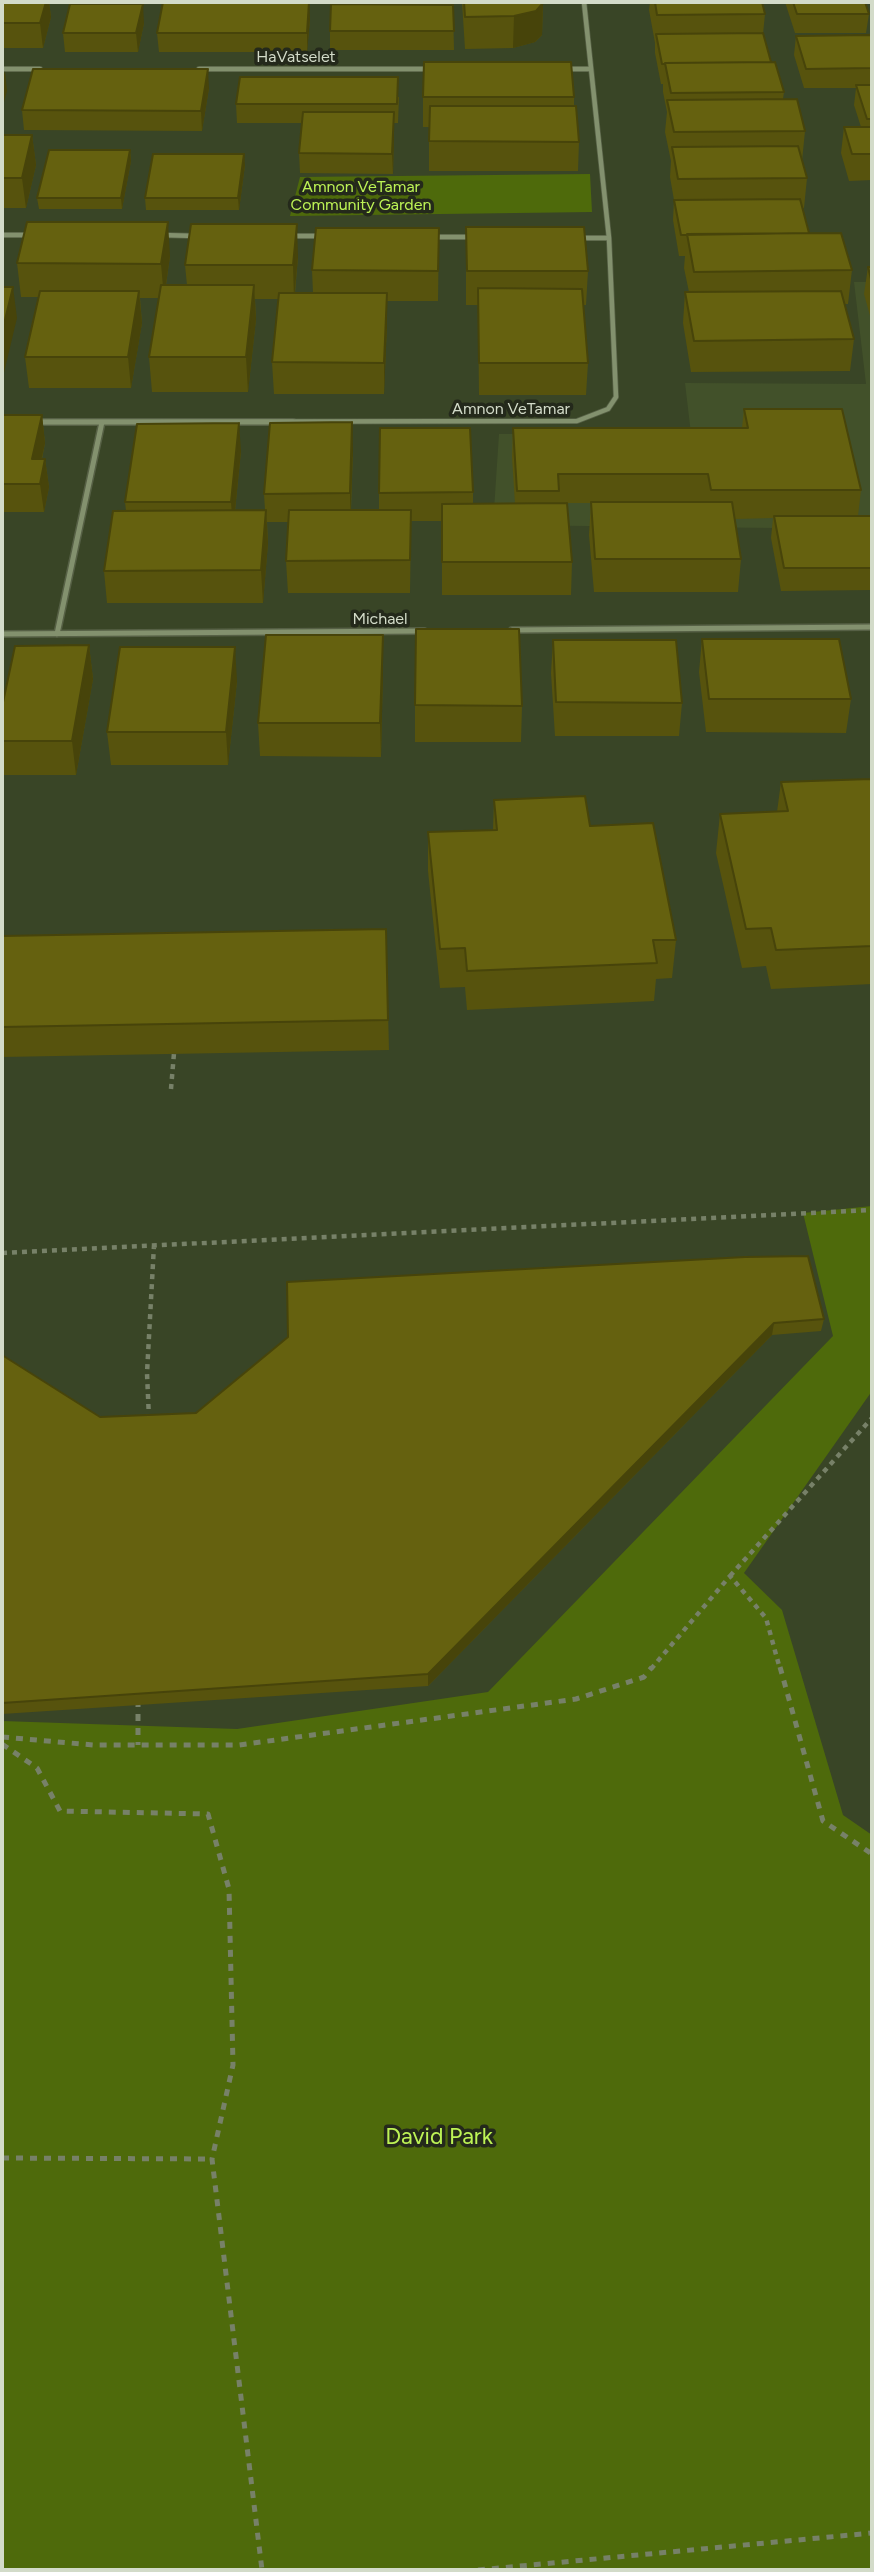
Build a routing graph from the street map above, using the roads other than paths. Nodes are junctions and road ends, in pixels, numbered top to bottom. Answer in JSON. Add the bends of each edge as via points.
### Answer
{"nodes":[{"id":1,"x":584,"y":2,"type":"edge"},
{"id":2,"x":2,"y":69,"type":"edge"},
{"id":3,"x":43,"y":69,"type":"edge"},
{"id":4,"x":193,"y":69,"type":"edge"},
{"id":5,"x":440,"y":69,"type":"edge"},
{"id":6,"x":550,"y":69,"type":"edge"},
{"id":7,"x":590,"y":69,"type":"junction"},
{"id":8,"x":2,"y":234,"type":"edge"},
{"id":9,"x":43,"y":235,"type":"edge"},
{"id":10,"x":154,"y":235,"type":"edge"},
{"id":11,"x":209,"y":236,"type":"edge"},
{"id":12,"x":278,"y":236,"type":"edge"},
{"id":13,"x":333,"y":236,"type":"edge"},
{"id":14,"x":416,"y":237,"type":"edge"},
{"id":15,"x":485,"y":237,"type":"edge"},
{"id":16,"x":568,"y":238,"type":"edge"},
{"id":17,"x":609,"y":238,"type":"junction"},
{"id":18,"x":27,"y":422,"type":"edge"},
{"id":19,"x":102,"y":422,"type":"junction"},
{"id":20,"x":872,"y":627,"type":"edge"},
{"id":21,"x":499,"y":630,"type":"edge"},
{"id":22,"x":430,"y":631,"type":"edge"},
{"id":23,"x":2,"y":634,"type":"edge"},
{"id":24,"x":57,"y":634,"type":"junction"}],
"edges":[{"from":1,"to":7,"type":"street","name":"Amnon VeTamar"},
{"from":2,"to":3,"type":"street"},
{"from":4,"to":5,"type":"street","name":"HaVatselet"},
{"from":6,"to":7,"type":"street"},
{"from":7,"to":17,"type":"street","name":"Amnon VeTamar"},
{"from":8,"to":9,"type":"street"},
{"from":10,"to":11,"type":"street"},
{"from":12,"to":13,"type":"street"},
{"from":14,"to":15,"type":"street"},
{"from":16,"to":17,"type":"street"},
{"from":17,"to":19,"type":"street","name":"Amnon VeTamar","via":[[616,397],[608,409],[590,417],[577,421]]},
{"from":18,"to":19,"type":"street","name":"Amnon VeTamar"},
{"from":19,"to":24,"type":"street"},
{"from":20,"to":21,"type":"street"},
{"from":22,"to":24,"type":"street","name":"Michael"},
{"from":23,"to":24,"type":"street","name":"Michael"}]}
